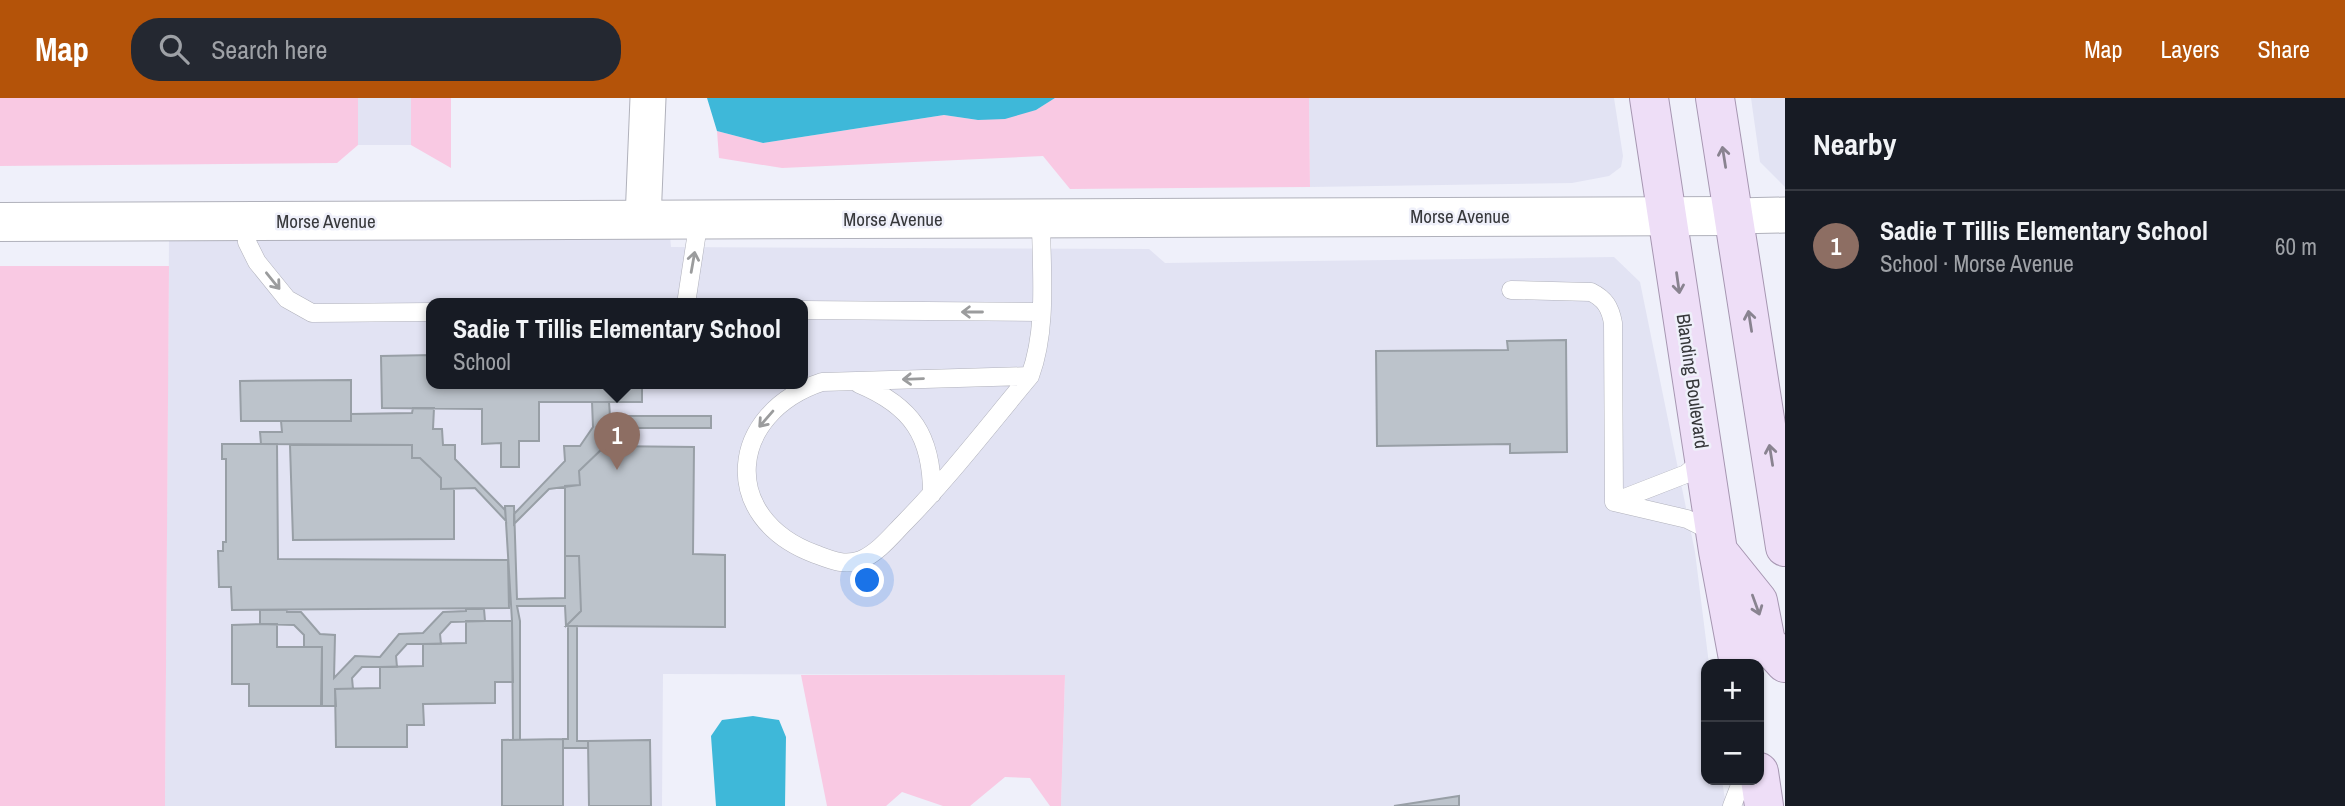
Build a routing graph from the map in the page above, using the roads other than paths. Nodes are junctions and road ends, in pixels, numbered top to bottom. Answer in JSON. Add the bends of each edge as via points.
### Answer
{"nodes":[{"id":1,"x":648,"y":98,"type":"edge"},
{"id":2,"x":1649,"y":98,"type":"edge"},
{"id":3,"x":1715,"y":98,"type":"edge"},
{"id":4,"x":1785,"y":215,"type":"edge"},
{"id":5,"x":1668,"y":216,"type":"junction"},
{"id":6,"x":1734,"y":216,"type":"junction"},
{"id":7,"x":1041,"y":218,"type":"junction"},
{"id":8,"x":699,"y":219,"type":"junction"},
{"id":9,"x":643,"y":220,"type":"junction"},
{"id":10,"x":246,"y":221,"type":"junction"},
{"id":11,"x":0,"y":222,"type":"edge"},
{"id":12,"x":1511,"y":290,"type":"dead end"},
{"id":13,"x":686,"y":298,"type":"edge"},
{"id":14,"x":808,"y":310,"type":"edge"},
{"id":15,"x":426,"y":312,"type":"edge"},
{"id":16,"x":1040,"y":312,"type":"junction"},
{"id":17,"x":1030,"y":376,"type":"junction"},
{"id":18,"x":852,"y":381,"type":"junction"},
{"id":19,"x":808,"y":388,"type":"edge"},
{"id":20,"x":806,"y":389,"type":"edge"},
{"id":21,"x":1704,"y":459,"type":"junction"},
{"id":22,"x":932,"y":494,"type":"junction"},
{"id":23,"x":1614,"y":502,"type":"junction"},
{"id":24,"x":1716,"y":542,"type":"junction"},
{"id":25,"x":1785,"y":547,"type":"edge"},
{"id":26,"x":1738,"y":659,"type":"edge"},
{"id":27,"x":1785,"y":663,"type":"edge"},
{"id":28,"x":1740,"y":785,"type":"edge"},
{"id":29,"x":1761,"y":785,"type":"edge"},
{"id":30,"x":1732,"y":806,"type":"edge"},
{"id":31,"x":1764,"y":806,"type":"edge"}],
"edges":[{"from":1,"to":9,"type":"street"},
{"from":2,"to":5,"type":"main road","name":"Blanding Boulevard"},
{"from":6,"to":3,"type":"main road","one_way":true},
{"from":4,"to":6,"type":"street","name":"Morse Avenue"},
{"from":5,"to":6,"type":"street","name":"Morse Avenue"},
{"from":5,"to":7,"type":"street","name":"Morse Avenue"},
{"from":5,"to":21,"type":"main road","name":"Blanding Boulevard","one_way":true},
{"from":25,"to":6,"type":"main road","one_way":true},
{"from":7,"to":8,"type":"street","name":"Morse Avenue"},
{"from":7,"to":16,"type":"lane"},
{"from":8,"to":9,"type":"street","name":"Morse Avenue"},
{"from":13,"to":8,"type":"lane","one_way":true},
{"from":9,"to":10,"type":"street","name":"Morse Avenue"},
{"from":10,"to":11,"type":"street","name":"Morse Avenue"},
{"from":10,"to":15,"type":"lane","one_way":true,"via":[[249,249],[295,306],[312,313]]},
{"from":12,"to":23,"type":"lane","via":[[1591,292],[1610,309]]},
{"from":16,"to":14,"type":"lane","one_way":true},
{"from":16,"to":17,"type":"lane"},
{"from":17,"to":18,"type":"lane","one_way":true},
{"from":17,"to":22,"type":"lane"},
{"from":18,"to":19,"type":"lane","one_way":true,"via":[[822,382]]},
{"from":18,"to":22,"type":"lane","via":[[891,399],[912,420],[924,444]]},
{"from":20,"to":22,"type":"lane","one_way":true,"via":[[763,420],[748,458],[750,491],[760,517],[771,529],[803,550],[840,563],[870,555]]},
{"from":21,"to":23,"type":"lane","via":[[1686,474]]},
{"from":21,"to":24,"type":"main road","name":"Blanding Boulevard"},
{"from":23,"to":24,"type":"lane","via":[[1687,519]]},
{"from":24,"to":26,"type":"main road","name":"Blanding Boulevard"},
{"from":24,"to":27,"type":"main road","one_way":true,"via":[[1758,601],[1766,642]]},
{"from":28,"to":30,"type":"lane"},
{"from":29,"to":31,"type":"main road"}]}
